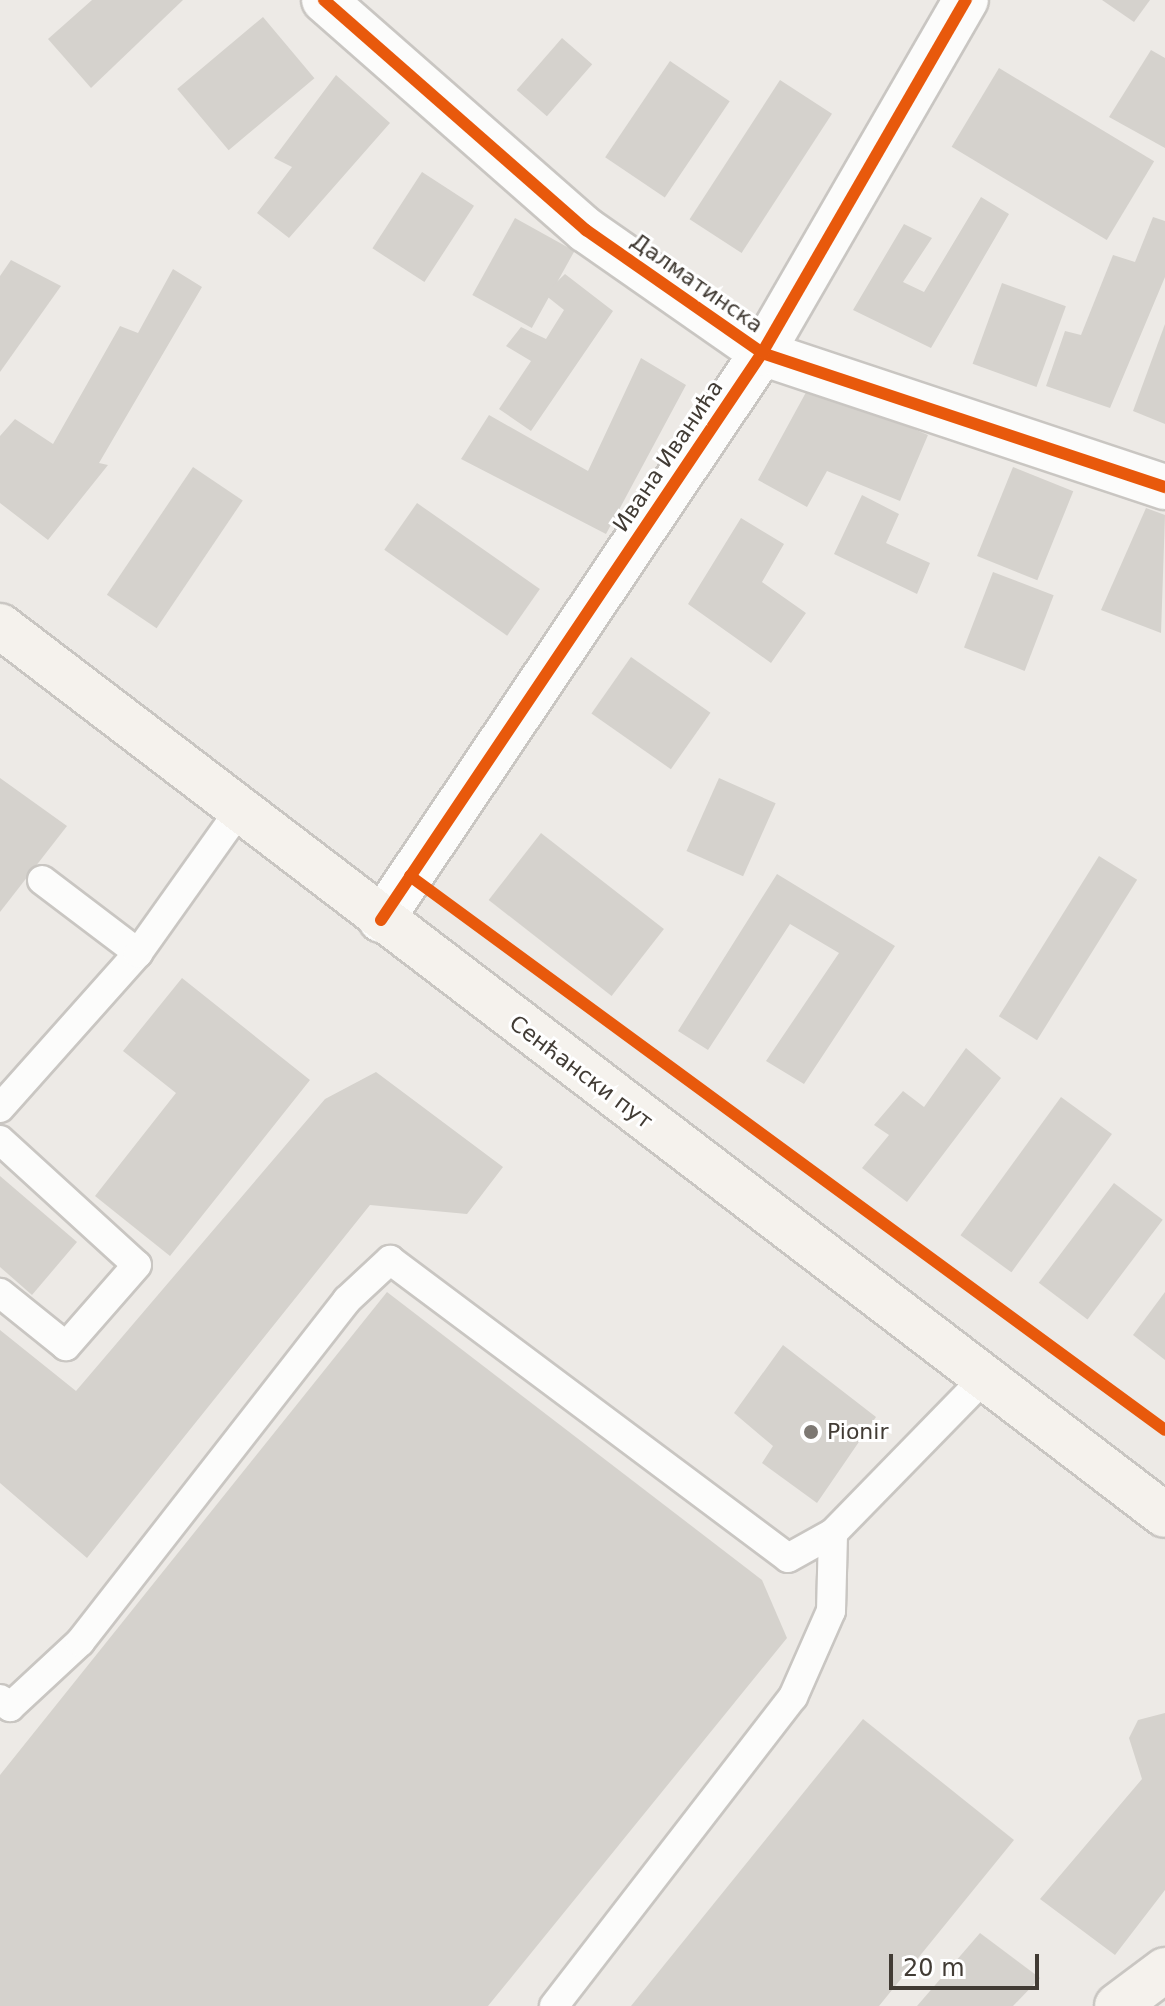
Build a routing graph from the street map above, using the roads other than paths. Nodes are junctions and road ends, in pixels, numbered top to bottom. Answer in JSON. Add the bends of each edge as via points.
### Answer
{"nodes":[{"id":1,"x":324,"y":0,"type":"edge"},
{"id":2,"x":966,"y":0,"type":"edge"},
{"id":3,"x":762,"y":353,"type":"junction"},
{"id":4,"x":1165,"y":487,"type":"edge"},
{"id":5,"x":0,"y":626,"type":"edge"},
{"id":6,"x":239,"y":811,"type":"junction"},
{"id":7,"x":42,"y":880,"type":"dead end"},
{"id":8,"x":381,"y":920,"type":"junction"},
{"id":9,"x":138,"y":953,"type":"junction"},
{"id":10,"x":0,"y":1108,"type":"edge"},
{"id":11,"x":0,"y":1140,"type":"edge"},
{"id":12,"x":0,"y":1293,"type":"edge"},
{"id":13,"x":984,"y":1378,"type":"junction"},
{"id":14,"x":1165,"y":1515,"type":"edge"},
{"id":15,"x":833,"y":1533,"type":"junction"},
{"id":16,"x":0,"y":1699,"type":"edge"},
{"id":17,"x":1165,"y":1970,"type":"edge"},
{"id":18,"x":554,"y":2006,"type":"edge"},
{"id":19,"x":1117,"y":2006,"type":"edge"}],
"edges":[{"from":1,"to":3,"type":"street","name":"Далматинска","via":[[586,230]]},
{"from":2,"to":3,"type":"street","name":"Ивана Иванића"},
{"from":3,"to":4,"type":"street","name":"Далматинска"},
{"from":3,"to":8,"type":"street","name":"Ивана Иванића"},
{"from":5,"to":6,"type":"main road","name":"Сенћански пут"},
{"from":6,"to":8,"type":"main road","name":"Сенћански пут"},
{"from":6,"to":9,"type":"lane"},
{"from":7,"to":9,"type":"lane"},
{"from":8,"to":13,"type":"main road","name":"Сенћански пут"},
{"from":9,"to":10,"type":"lane"},
{"from":11,"to":12,"type":"lane","via":[[137,1265],[66,1346]]},
{"from":13,"to":14,"type":"main road","name":"Сенћански пут"},
{"from":13,"to":15,"type":"lane"},
{"from":15,"to":16,"type":"lane","via":[[788,1558],[390,1260],[347,1300],[80,1642],[10,1707]]},
{"from":15,"to":18,"type":"lane","via":[[831,1611],[793,1697]]},
{"from":17,"to":19,"type":"main road"}]}
